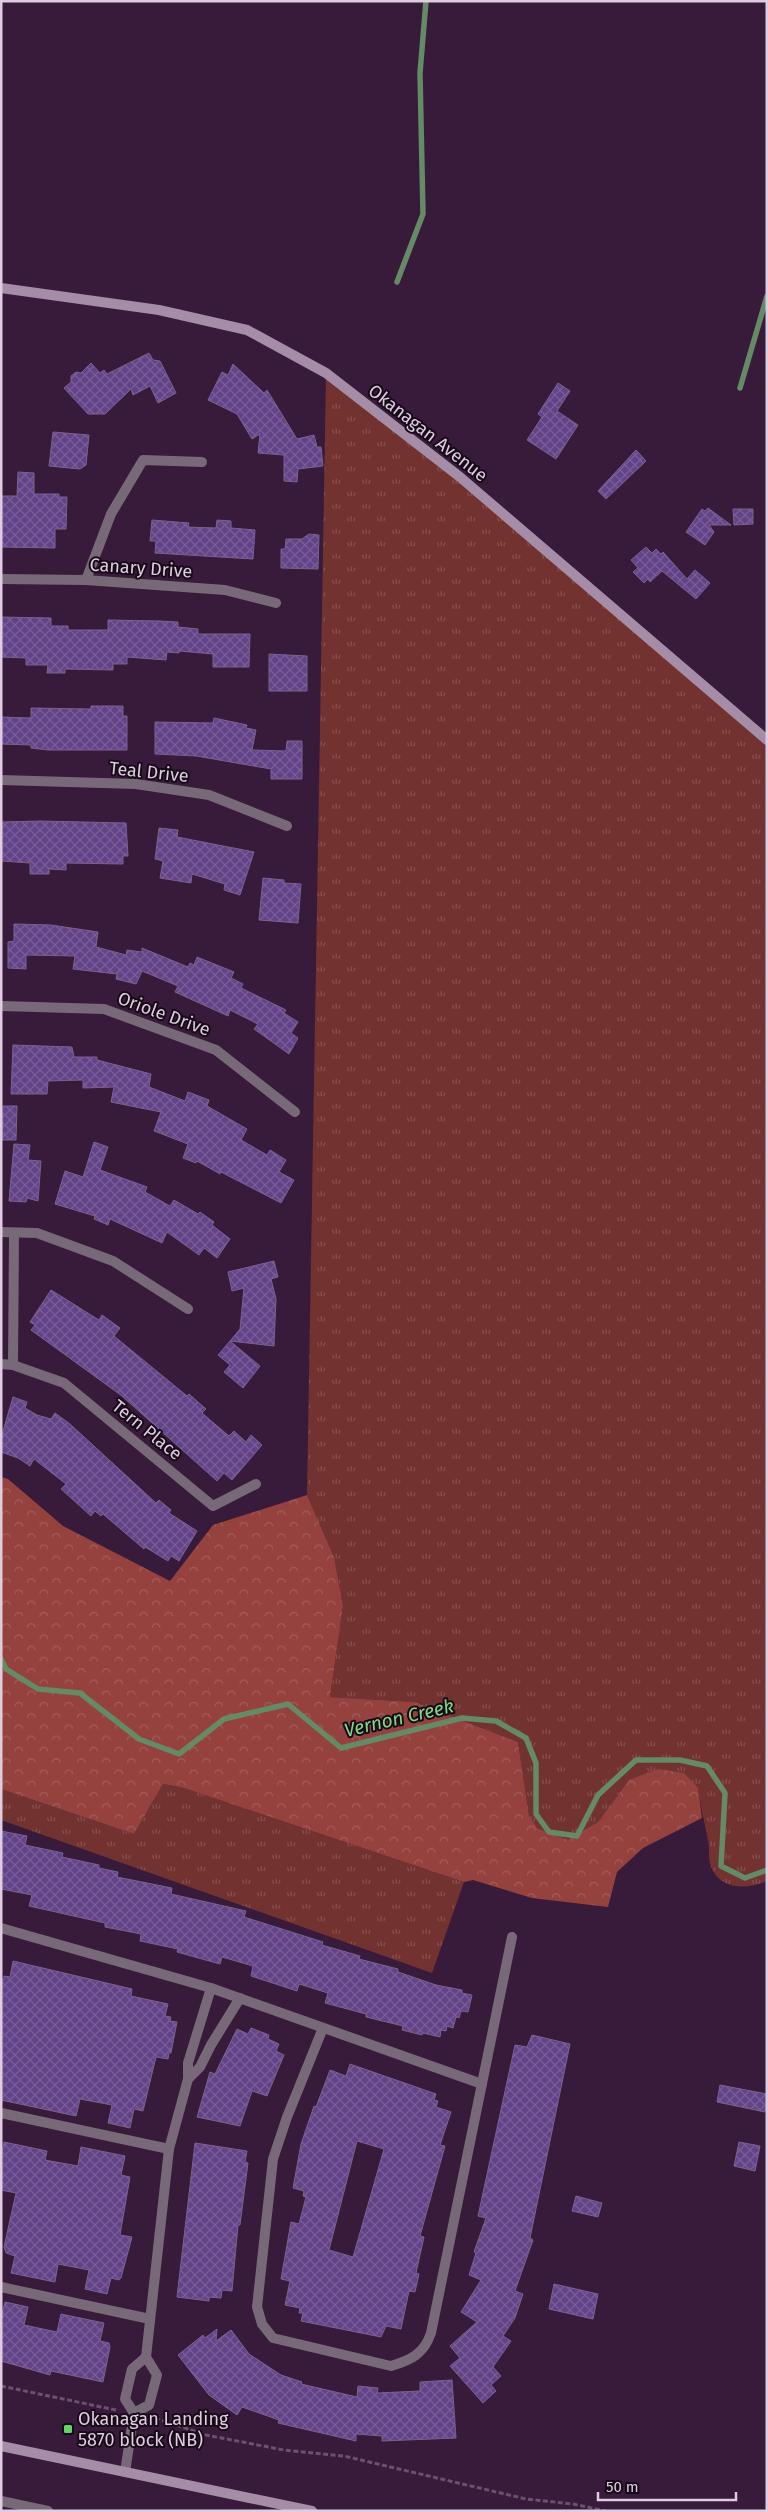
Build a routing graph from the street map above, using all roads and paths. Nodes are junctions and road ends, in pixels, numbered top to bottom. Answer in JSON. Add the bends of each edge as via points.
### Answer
{"nodes":[{"id":1,"x":1,"y":288,"type":"edge"},
{"id":2,"x":202,"y":462,"type":"dead end"},
{"id":3,"x":1,"y":579,"type":"edge"},
{"id":4,"x":86,"y":580,"type":"junction"},
{"id":5,"x":276,"y":603,"type":"dead end"},
{"id":6,"x":767,"y":740,"type":"edge"},
{"id":7,"x":1,"y":780,"type":"edge"},
{"id":8,"x":287,"y":826,"type":"dead end"},
{"id":9,"x":1,"y":1006,"type":"edge"},
{"id":10,"x":295,"y":1112,"type":"dead end"},
{"id":11,"x":1,"y":1232,"type":"edge"},
{"id":12,"x":14,"y":1233,"type":"junction"},
{"id":13,"x":188,"y":1309,"type":"dead end"},
{"id":14,"x":1,"y":1364,"type":"edge"},
{"id":15,"x":13,"y":1365,"type":"junction"},
{"id":16,"x":256,"y":1484,"type":"dead end"},
{"id":17,"x":1,"y":1928,"type":"edge"},
{"id":18,"x":512,"y":1937,"type":"dead end"},
{"id":19,"x":212,"y":1988,"type":"junction"},
{"id":20,"x":240,"y":1998,"type":"junction"},
{"id":21,"x":323,"y":2028,"type":"junction"},
{"id":22,"x":188,"y":2080,"type":"junction"},
{"id":23,"x":482,"y":2084,"type":"junction"},
{"id":24,"x":1,"y":2113,"type":"edge"},
{"id":25,"x":169,"y":2149,"type":"junction"},
{"id":26,"x":1,"y":2287,"type":"edge"},
{"id":27,"x":150,"y":2319,"type":"junction"},
{"id":28,"x":146,"y":2357,"type":"junction"},
{"id":29,"x":1,"y":2386,"type":"edge"},
{"id":30,"x":116,"y":2410,"type":"dead end"},
{"id":31,"x":134,"y":2413,"type":"junction"},
{"id":32,"x":155,"y":2418,"type":"dead end"},
{"id":33,"x":1,"y":2446,"type":"edge"},
{"id":34,"x":125,"y":2472,"type":"junction"},
{"id":35,"x":1,"y":2501,"type":"edge"},
{"id":36,"x":298,"y":2509,"type":"edge"},
{"id":37,"x":48,"y":2511,"type":"edge"},
{"id":38,"x":312,"y":2511,"type":"edge"},
{"id":39,"x":606,"y":2511,"type":"edge"}],
"edges":[{"from":1,"to":6,"type":"street","name":"Okanagan Avenue","via":[[159,310],[247,330],[326,373],[460,477]]},
{"from":2,"to":4,"type":"street","via":[[142,460],[112,514]]},
{"from":3,"to":4,"type":"street","name":"Canary Drive"},
{"from":4,"to":5,"type":"street","name":"Canary Drive","via":[[225,590]]},
{"from":7,"to":8,"type":"street","name":"Teal Drive","via":[[136,784],[209,795]]},
{"from":9,"to":10,"type":"street","name":"Oriole Drive","via":[[104,1009],[216,1050]]},
{"from":11,"to":12,"type":"street"},
{"from":12,"to":13,"type":"street","via":[[36,1233],[113,1261]]},
{"from":12,"to":15,"type":"street"},
{"from":14,"to":15,"type":"street","name":"Tern Place"},
{"from":15,"to":16,"type":"street","name":"Tern Place","via":[[64,1384],[213,1506]]},
{"from":17,"to":19,"type":"street"},
{"from":18,"to":23,"type":"street"},
{"from":19,"to":20,"type":"street"},
{"from":19,"to":22,"type":"street","via":[[188,2063]]},
{"from":20,"to":21,"type":"street"},
{"from":20,"to":22,"type":"street","via":[[200,2066]]},
{"from":21,"to":23,"type":"street"},
{"from":21,"to":23,"type":"street","via":[[273,2159],[257,2307],[262,2324],[273,2338],[391,2366],[410,2360],[426,2347]]},
{"from":22,"to":25,"type":"street"},
{"from":24,"to":25,"type":"street"},
{"from":25,"to":27,"type":"street"},
{"from":26,"to":27,"type":"street"},
{"from":27,"to":28,"type":"street"},
{"from":28,"to":31,"type":"street","via":[[132,2369],[125,2399]]},
{"from":28,"to":31,"type":"street","via":[[157,2375],[149,2405]]},
{"from":29,"to":30,"type":"path"},
{"from":31,"to":34,"type":"street"},
{"from":32,"to":39,"type":"path","via":[[206,2435],[284,2450],[344,2456],[526,2499]]},
{"from":33,"to":34,"type":"street"},
{"from":34,"to":36,"type":"street"},
{"from":35,"to":37,"type":"street"},
{"from":36,"to":38,"type":"street"}]}
